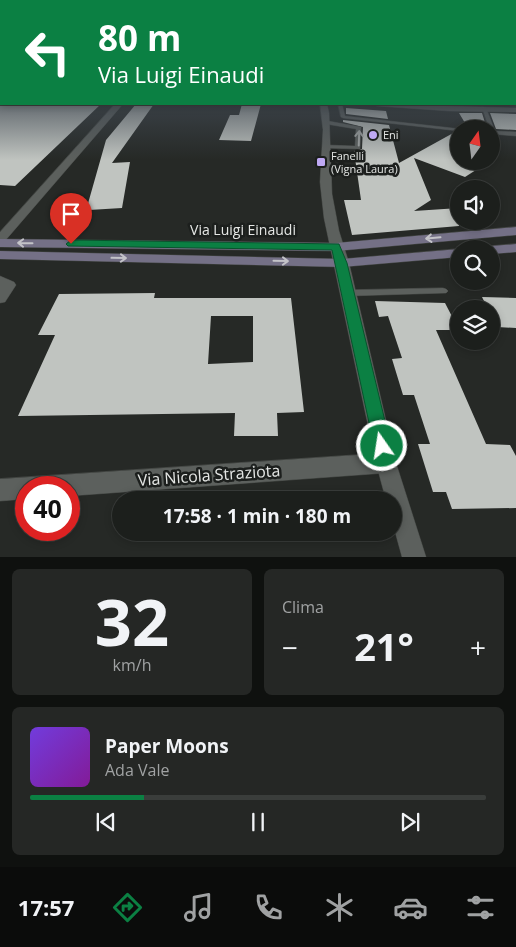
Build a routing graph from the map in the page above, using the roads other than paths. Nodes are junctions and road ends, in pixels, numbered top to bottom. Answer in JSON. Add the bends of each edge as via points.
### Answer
{"nodes":[{"id":1,"x":116,"y":108,"type":"edge"},
{"id":2,"x":325,"y":108,"type":"edge"},
{"id":3,"x":341,"y":108,"type":"edge"},
{"id":4,"x":484,"y":108,"type":"joint"},
{"id":5,"x":516,"y":110,"type":"edge"},
{"id":6,"x":488,"y":120,"type":"edge"},
{"id":7,"x":328,"y":123,"type":"junction"},
{"id":8,"x":450,"y":128,"type":"edge"},
{"id":9,"x":500,"y":133,"type":"edge"},
{"id":10,"x":516,"y":134,"type":"edge"},
{"id":11,"x":326,"y":148,"type":"junction"},
{"id":12,"x":516,"y":231,"type":"edge"},
{"id":13,"x":0,"y":241,"type":"edge"},
{"id":14,"x":516,"y":248,"type":"edge"},
{"id":15,"x":500,"y":249,"type":"edge"},
{"id":16,"x":450,"y":253,"type":"edge"},
{"id":17,"x":0,"y":255,"type":"edge"},
{"id":18,"x":339,"y":255,"type":"junction"},
{"id":19,"x":0,"y":281,"type":"edge"},
{"id":20,"x":443,"y":291,"type":"dead end"},
{"id":21,"x":348,"y":293,"type":"junction"},
{"id":22,"x":0,"y":298,"type":"edge"},
{"id":23,"x":386,"y":463,"type":"junction"},
{"id":24,"x":80,"y":485,"type":"edge"},
{"id":25,"x":15,"y":489,"type":"edge"},
{"id":26,"x":0,"y":490,"type":"edge"},
{"id":27,"x":414,"y":557,"type":"edge"}],
"edges":[{"from":1,"to":13,"type":"street"},
{"from":2,"to":7,"type":"street"},
{"from":3,"to":8,"type":"lane","via":[[343,117]]},
{"from":4,"to":5,"type":"street"},
{"from":4,"to":6,"type":"lane"},
{"from":7,"to":11,"type":"street"},
{"from":11,"to":7,"type":"lane","one_way":true,"via":[[358,148],[359,128]]},
{"from":9,"to":10,"type":"lane"},
{"from":11,"to":18,"type":"street","via":[[325,175]]},
{"from":12,"to":18,"type":"main road","name":"Via Luigi Einaudi","one_way":true},
{"from":18,"to":13,"type":"main road","name":"Via Luigi Einaudi","one_way":true},
{"from":14,"to":15,"type":"main road"},
{"from":16,"to":18,"type":"main road","name":"Via Luigi Einaudi"},
{"from":17,"to":18,"type":"main road","name":"Via Luigi Einaudi","one_way":true},
{"from":18,"to":21,"type":"street"},
{"from":19,"to":22,"type":"street","via":[[9,284]]},
{"from":20,"to":21,"type":"lane"},
{"from":21,"to":23,"type":"street"},
{"from":23,"to":24,"type":"street","name":"Via Nicola Straziota"},
{"from":23,"to":27,"type":"street"},
{"from":25,"to":26,"type":"street"}]}
